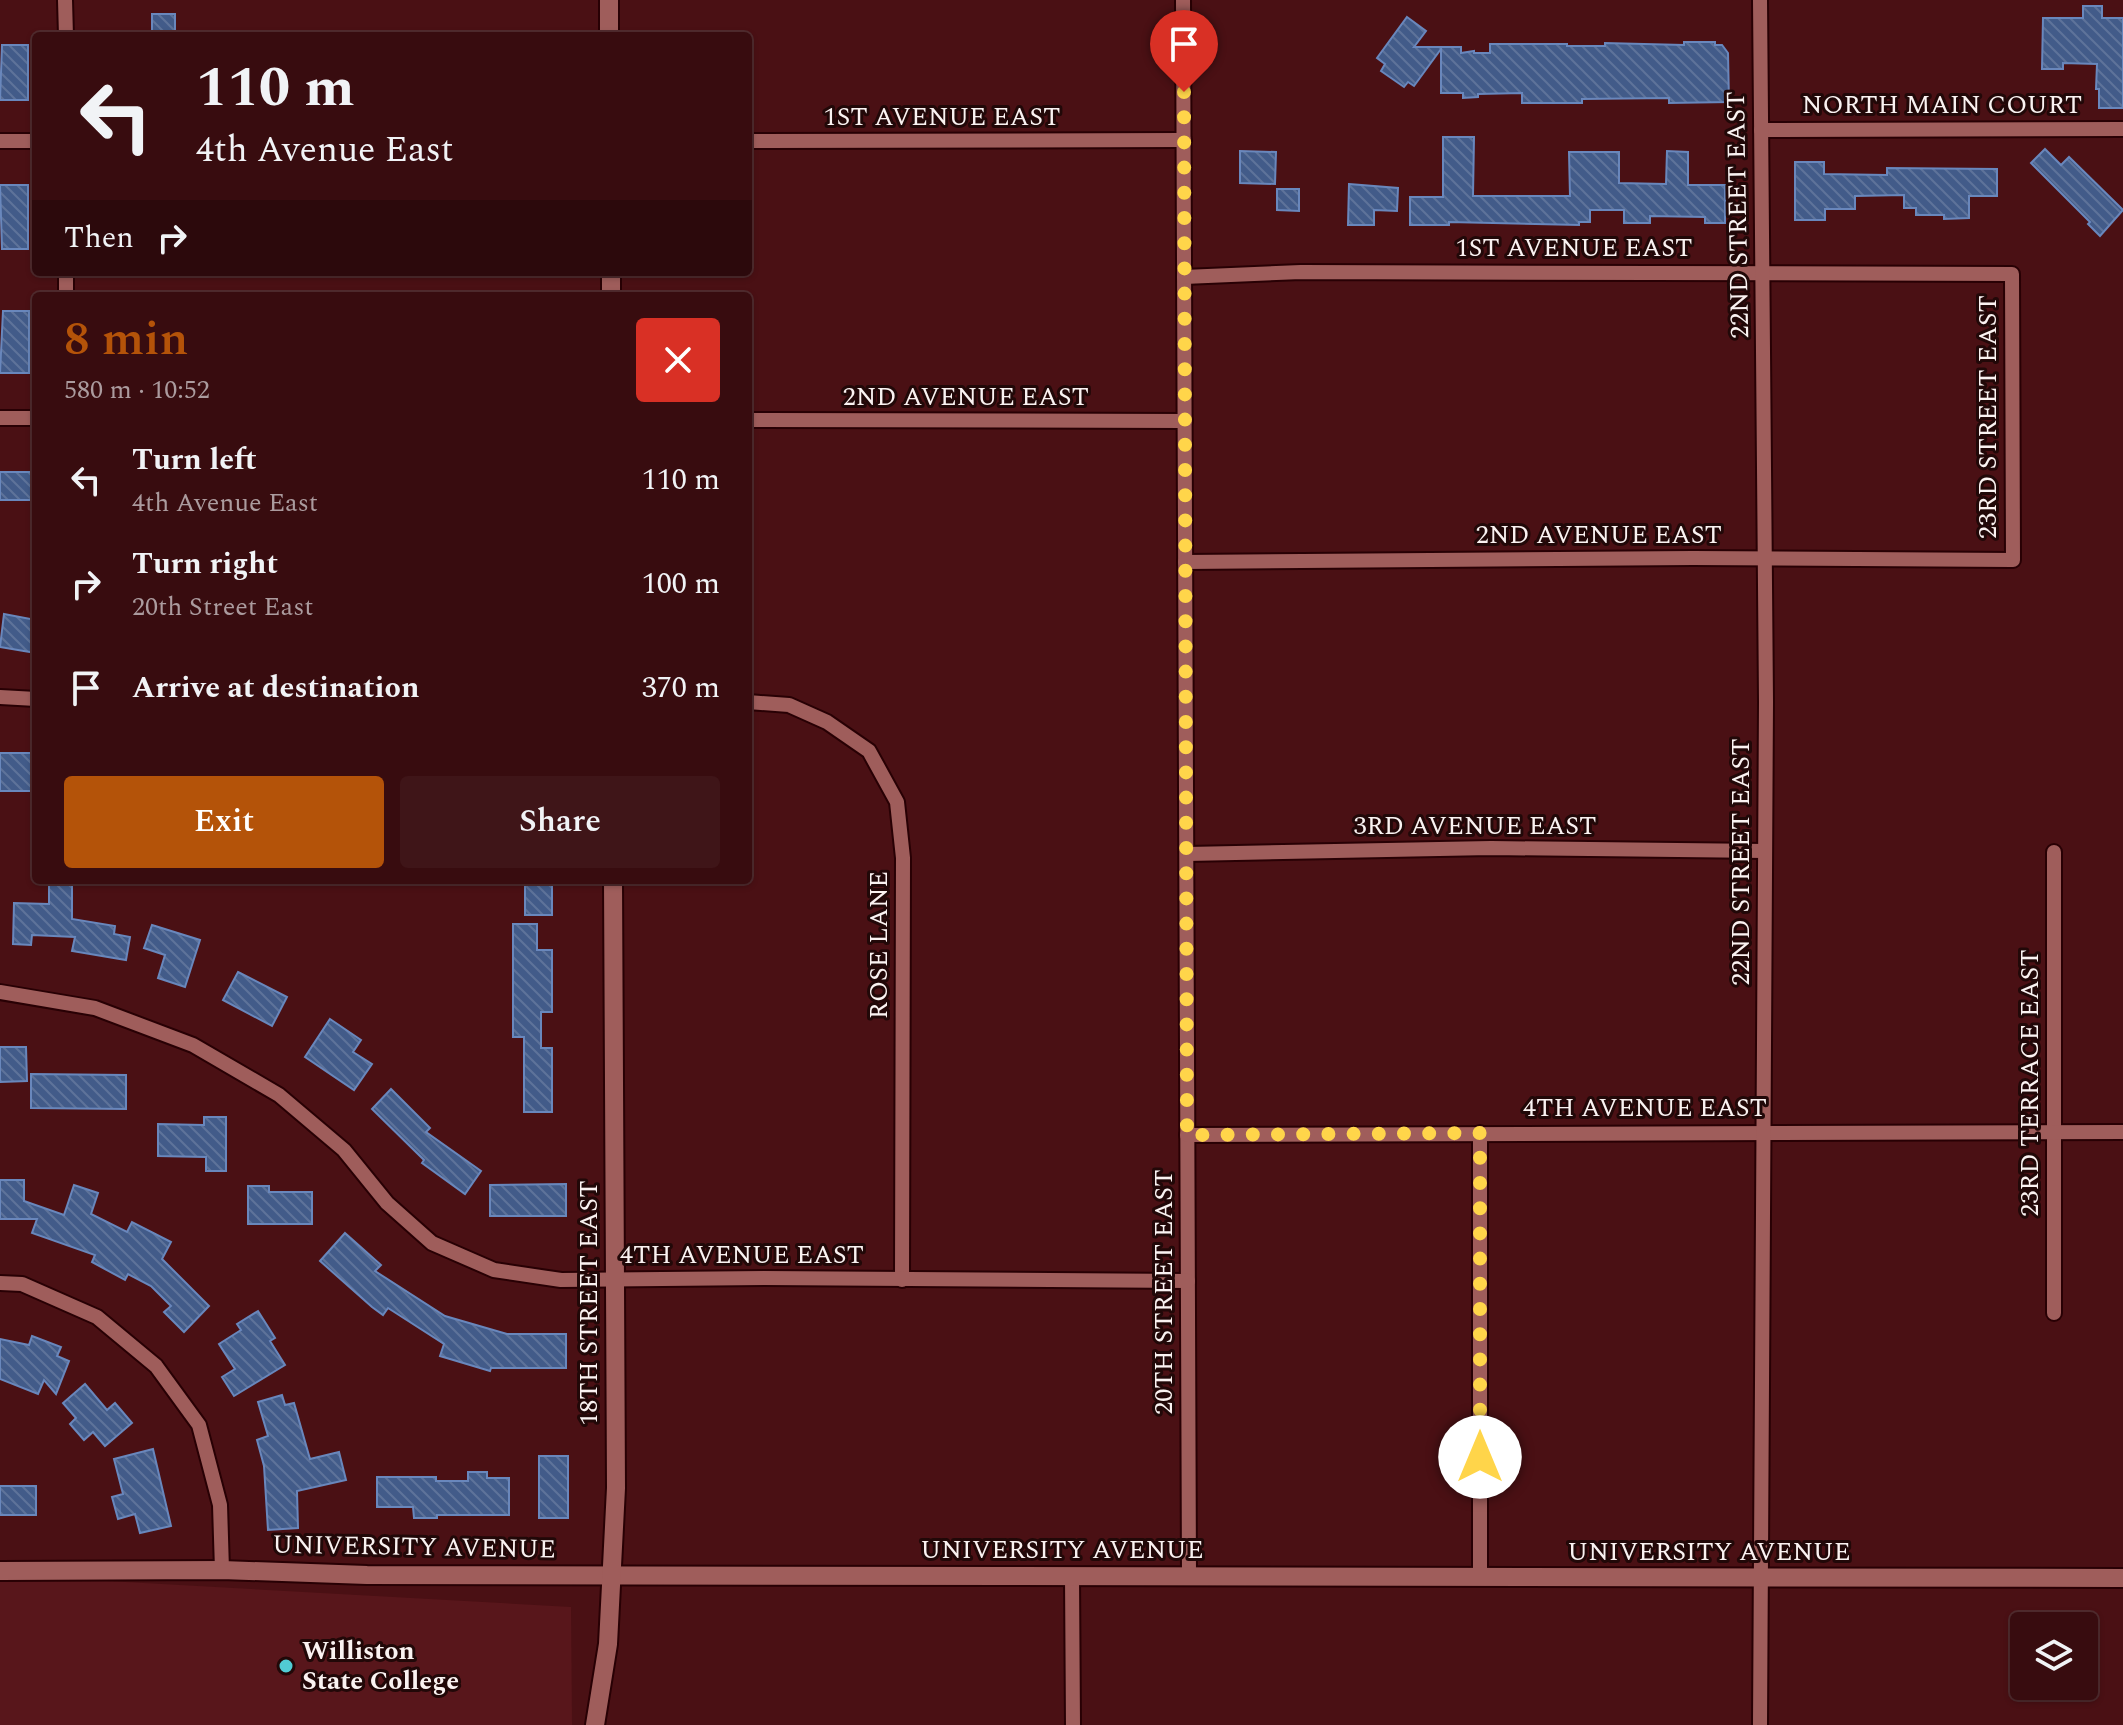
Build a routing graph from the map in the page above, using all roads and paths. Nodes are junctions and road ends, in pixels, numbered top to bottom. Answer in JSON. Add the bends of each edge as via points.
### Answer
{"nodes":[{"id":1,"x":65,"y":0,"type":"edge"},
{"id":2,"x":609,"y":0,"type":"edge"},
{"id":3,"x":1183,"y":0,"type":"edge"},
{"id":4,"x":1760,"y":0,"type":"edge"},
{"id":5,"x":66,"y":32,"type":"edge"},
{"id":6,"x":609,"y":32,"type":"edge"},
{"id":7,"x":2123,"y":129,"type":"edge"},
{"id":8,"x":1761,"y":130,"type":"junction"},
{"id":9,"x":1184,"y":140,"type":"junction"},
{"id":10,"x":0,"y":141,"type":"edge"},
{"id":11,"x":32,"y":141,"type":"edge"},
{"id":12,"x":752,"y":141,"type":"edge"},
{"id":13,"x":1762,"y":271,"type":"junction"},
{"id":14,"x":2012,"y":274,"type":"joint"},
{"id":15,"x":1184,"y":277,"type":"junction"},
{"id":16,"x":0,"y":418,"type":"edge"},
{"id":17,"x":32,"y":418,"type":"edge"},
{"id":18,"x":752,"y":420,"type":"edge"},
{"id":19,"x":1185,"y":421,"type":"junction"},
{"id":20,"x":1765,"y":560,"type":"junction"},
{"id":21,"x":2013,"y":560,"type":"joint"},
{"id":22,"x":1185,"y":562,"type":"junction"},
{"id":23,"x":0,"y":697,"type":"edge"},
{"id":24,"x":32,"y":699,"type":"edge"},
{"id":25,"x":752,"y":702,"type":"edge"},
{"id":26,"x":1765,"y":851,"type":"junction"},
{"id":27,"x":2054,"y":852,"type":"dead end"},
{"id":28,"x":1187,"y":854,"type":"junction"},
{"id":29,"x":613,"y":884,"type":"edge"},
{"id":30,"x":0,"y":992,"type":"edge"},
{"id":31,"x":1763,"y":1132,"type":"junction"},
{"id":32,"x":2055,"y":1132,"type":"junction"},
{"id":33,"x":2123,"y":1132,"type":"edge"},
{"id":34,"x":1480,"y":1133,"type":"junction"},
{"id":35,"x":1187,"y":1135,"type":"junction"},
{"id":36,"x":615,"y":1279,"type":"junction"},
{"id":37,"x":902,"y":1280,"type":"junction"},
{"id":38,"x":1188,"y":1281,"type":"junction"},
{"id":39,"x":0,"y":1283,"type":"edge"},
{"id":40,"x":2054,"y":1313,"type":"dead end"},
{"id":41,"x":222,"y":1570,"type":"junction"},
{"id":42,"x":0,"y":1571,"type":"edge"},
{"id":43,"x":612,"y":1575,"type":"junction"},
{"id":44,"x":1072,"y":1576,"type":"junction"},
{"id":45,"x":1189,"y":1577,"type":"junction"},
{"id":46,"x":1480,"y":1578,"type":"junction"},
{"id":47,"x":1760,"y":1578,"type":"junction"},
{"id":48,"x":2123,"y":1578,"type":"edge"},
{"id":49,"x":595,"y":1725,"type":"edge"},
{"id":50,"x":1073,"y":1725,"type":"edge"},
{"id":51,"x":1760,"y":1725,"type":"edge"}],
"edges":[{"from":1,"to":5,"type":"street"},
{"from":2,"to":6,"type":"street"},
{"from":3,"to":9,"type":"street","name":"20TH STREET EAST"},
{"from":4,"to":8,"type":"street","name":"22ND STREET EAST"},
{"from":7,"to":8,"type":"street","name":"NORTH MAIN COURT"},
{"from":8,"to":13,"type":"street","name":"22ND STREET EAST"},
{"from":9,"to":12,"type":"street","name":"1ST AVENUE EAST"},
{"from":9,"to":15,"type":"street","name":"20TH STREET EAST"},
{"from":10,"to":11,"type":"street"},
{"from":13,"to":14,"type":"street","name":"1ST AVENUE EAST"},
{"from":13,"to":15,"type":"street","name":"1ST AVENUE EAST"},
{"from":13,"to":20,"type":"street","name":"22ND STREET EAST"},
{"from":14,"to":21,"type":"street","name":"23RD STREET EAST"},
{"from":15,"to":19,"type":"street","name":"20TH STREET EAST"},
{"from":16,"to":17,"type":"street"},
{"from":18,"to":19,"type":"street","name":"2ND AVENUE EAST"},
{"from":19,"to":22,"type":"street","name":"20TH STREET EAST"},
{"from":20,"to":21,"type":"street","name":"2ND AVENUE EAST"},
{"from":20,"to":22,"type":"street","name":"2ND AVENUE EAST"},
{"from":20,"to":26,"type":"street","name":"22ND STREET EAST"},
{"from":22,"to":28,"type":"street","name":"20TH STREET EAST"},
{"from":23,"to":24,"type":"street"},
{"from":25,"to":37,"type":"street","name":"ROSE LANE","via":[[789,705],[827,722],[869,751],[897,802],[903,858]]},
{"from":26,"to":28,"type":"street","name":"3RD AVENUE EAST","via":[[1491,848]]},
{"from":26,"to":31,"type":"street","name":"22ND STREET EAST"},
{"from":27,"to":32,"type":"street","name":"23RD TERRACE EAST"},
{"from":28,"to":35,"type":"street","name":"20TH STREET EAST"},
{"from":29,"to":36,"type":"street","name":"18TH STREET EAST"},
{"from":30,"to":36,"type":"street","name":"4TH AVENUE EAST","via":[[95,1008],[218,1059],[279,1095],[344,1150],[387,1203],[432,1243],[494,1270],[561,1280]]},
{"from":31,"to":32,"type":"street","name":"4TH AVENUE EAST"},
{"from":31,"to":34,"type":"street","name":"4TH AVENUE EAST"},
{"from":31,"to":47,"type":"street","name":"22ND STREET EAST"},
{"from":32,"to":33,"type":"street","name":"4TH AVENUE EAST"},
{"from":32,"to":40,"type":"street","name":"23RD TERRACE EAST"},
{"from":34,"to":35,"type":"street","name":"4TH AVENUE EAST"},
{"from":34,"to":46,"type":"street"},
{"from":35,"to":38,"type":"street","name":"20TH STREET EAST"},
{"from":36,"to":37,"type":"street","name":"4TH AVENUE EAST"},
{"from":36,"to":43,"type":"street","name":"18TH STREET EAST"},
{"from":37,"to":38,"type":"street","name":"4TH AVENUE EAST"},
{"from":38,"to":45,"type":"street","name":"20TH STREET EAST"},
{"from":39,"to":41,"type":"street","via":[[22,1284],[97,1317],[156,1366],[199,1425],[220,1505]]},
{"from":41,"to":42,"type":"street","name":"UNIVERSITY AVENUE"},
{"from":41,"to":43,"type":"street","name":"UNIVERSITY AVENUE"},
{"from":43,"to":44,"type":"street","name":"UNIVERSITY AVENUE"},
{"from":43,"to":49,"type":"street","name":"18TH STREET EAST"},
{"from":44,"to":45,"type":"street","name":"UNIVERSITY AVENUE"},
{"from":44,"to":50,"type":"street"},
{"from":45,"to":46,"type":"street","name":"UNIVERSITY AVENUE"},
{"from":46,"to":47,"type":"street","name":"UNIVERSITY AVENUE"},
{"from":47,"to":48,"type":"street","name":"UNIVERSITY AVENUE"},
{"from":47,"to":51,"type":"street","name":"22ND STREET EAST"}]}
